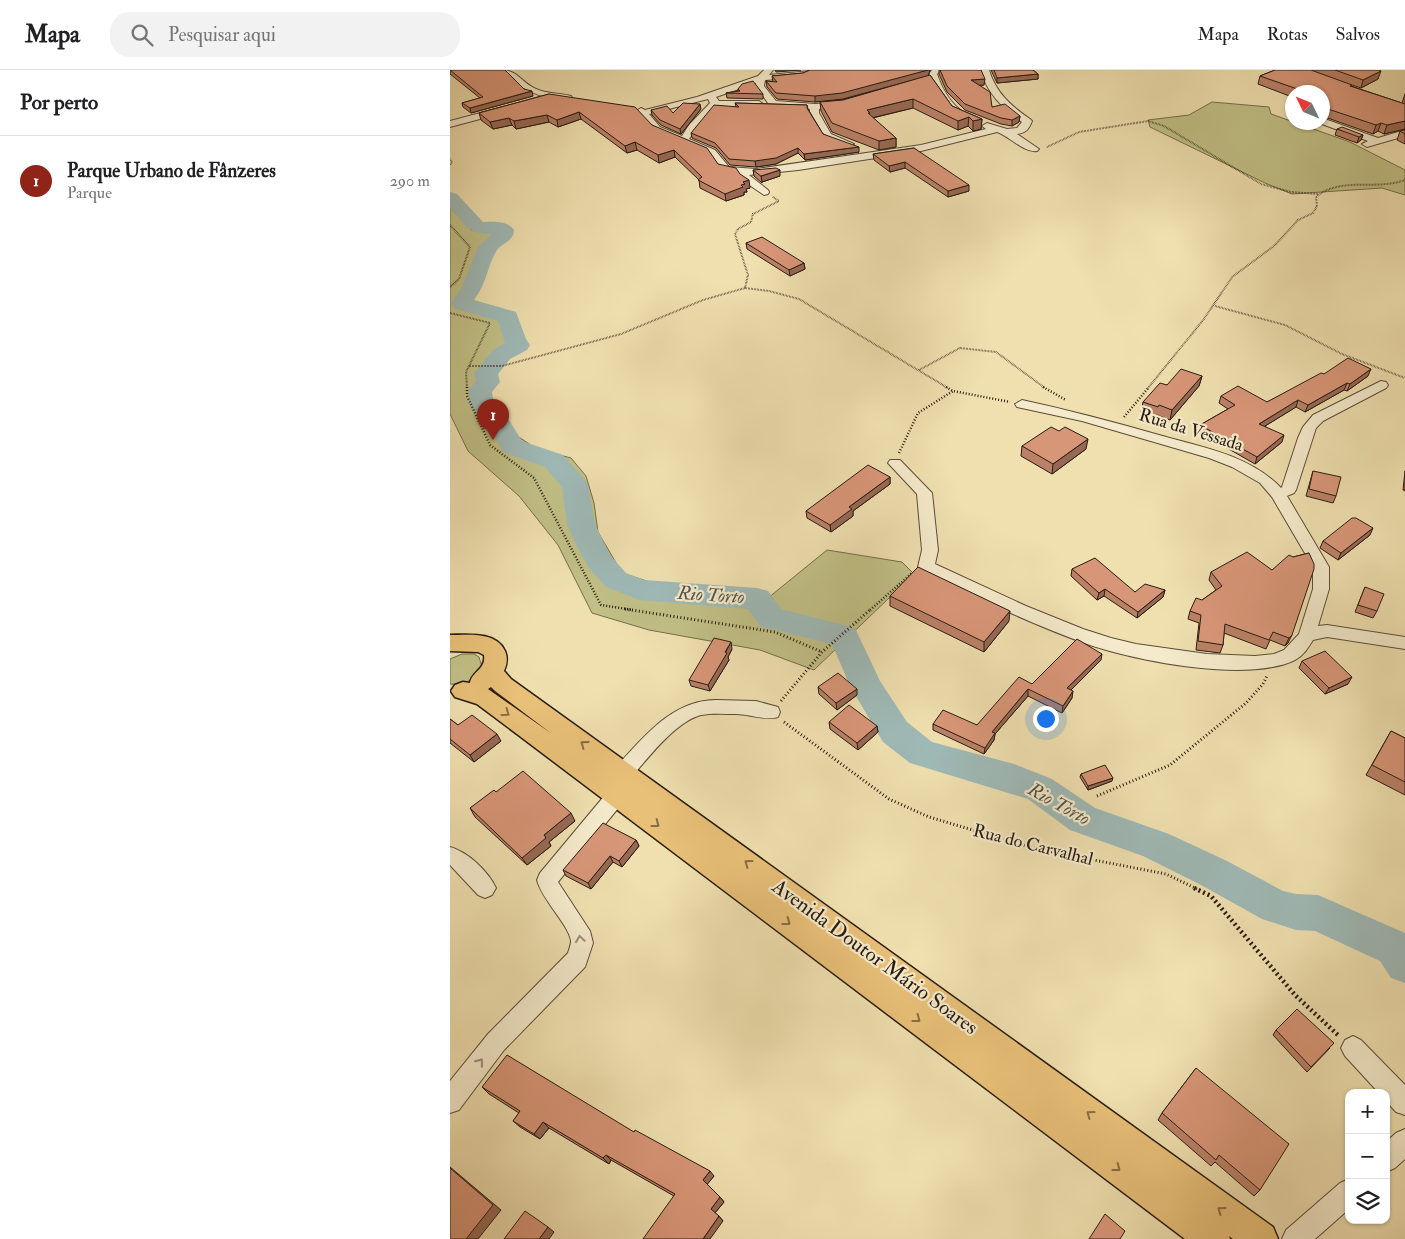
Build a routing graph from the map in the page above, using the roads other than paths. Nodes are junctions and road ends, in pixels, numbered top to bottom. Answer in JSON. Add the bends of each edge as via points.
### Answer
{"nodes":[{"id":1,"x":506,"y":70,"type":"edge"},
{"id":2,"x":769,"y":70,"type":"edge"},
{"id":3,"x":817,"y":70,"type":"edge"},
{"id":4,"x":985,"y":70,"type":"edge"},
{"id":5,"x":932,"y":77,"type":"edge"},
{"id":6,"x":761,"y":78,"type":"junction"},
{"id":7,"x":552,"y":96,"type":"junction"},
{"id":8,"x":578,"y":99,"type":"edge"},
{"id":9,"x":712,"y":100,"type":"junction"},
{"id":10,"x":533,"y":101,"type":"edge"},
{"id":11,"x":851,"y":102,"type":"edge"},
{"id":12,"x":773,"y":104,"type":"junction"},
{"id":13,"x":515,"y":106,"type":"edge"},
{"id":14,"x":815,"y":106,"type":"junction"},
{"id":15,"x":450,"y":124,"type":"edge"},
{"id":16,"x":1330,"y":124,"type":"edge"},
{"id":17,"x":997,"y":129,"type":"junction"},
{"id":18,"x":1007,"y":132,"type":"junction"},
{"id":19,"x":1405,"y":133,"type":"edge"},
{"id":20,"x":684,"y":140,"type":"junction"},
{"id":21,"x":1378,"y":141,"type":"junction"},
{"id":22,"x":1362,"y":146,"type":"edge"},
{"id":23,"x":1034,"y":149,"type":"road end"},
{"id":24,"x":878,"y":154,"type":"junction"},
{"id":25,"x":741,"y":172,"type":"junction"},
{"id":26,"x":764,"y":192,"type":"road end"},
{"id":27,"x":1382,"y":385,"type":"dead end"},
{"id":28,"x":1022,"y":404,"type":"road end"},
{"id":29,"x":894,"y":463,"type":"road end"},
{"id":30,"x":1278,"y":494,"type":"junction"},
{"id":31,"x":1307,"y":635,"type":"junction"},
{"id":32,"x":1405,"y":643,"type":"edge"},
{"id":33,"x":454,"y":645,"type":"edge"},
{"id":34,"x":492,"y":672,"type":"junction"},
{"id":35,"x":454,"y":692,"type":"edge"},
{"id":36,"x":776,"y":706,"type":"road end"},
{"id":37,"x":620,"y":784,"type":"junction"},
{"id":38,"x":450,"y":856,"type":"edge"},
{"id":39,"x":485,"y":888,"type":"dead end"},
{"id":40,"x":1353,"y":1048,"type":"road end"},
{"id":41,"x":450,"y":1101,"type":"edge"},
{"id":42,"x":1405,"y":1104,"type":"edge"},
{"id":43,"x":1405,"y":1142,"type":"edge"},
{"id":44,"x":1390,"y":1155,"type":"edge"},
{"id":45,"x":1345,"y":1195,"type":"edge"},
{"id":46,"x":1213,"y":1239,"type":"edge"},
{"id":47,"x":1261,"y":1239,"type":"edge"},
{"id":48,"x":1295,"y":1239,"type":"edge"}],
"edges":[{"from":1,"to":7,"type":"street","via":[[530,90]]},
{"from":2,"to":6,"type":"street"},
{"from":3,"to":6,"type":"street"},
{"from":4,"to":18,"type":"street","via":[[993,92],[1003,104],[1027,121],[1020,131]]},
{"from":5,"to":17,"type":"street","via":[[956,112]]},
{"from":6,"to":9,"type":"street"},
{"from":6,"to":12,"type":"street","via":[[760,86]]},
{"from":7,"to":8,"type":"street"},
{"from":7,"to":10,"type":"street"},
{"from":9,"to":12,"type":"street"},
{"from":9,"to":20,"type":"street"},
{"from":9,"to":20,"type":"street","via":[[636,110],[657,129]]},
{"from":11,"to":14,"type":"street"},
{"from":12,"to":14,"type":"street"},
{"from":13,"to":15,"type":"street"},
{"from":14,"to":24,"type":"street","via":[[814,113],[827,136]]},
{"from":16,"to":21,"type":"street"},
{"from":17,"to":18,"type":"street"},
{"from":17,"to":24,"type":"street","via":[[921,148]]},
{"from":18,"to":23,"type":"street"},
{"from":19,"to":21,"type":"street"},
{"from":20,"to":25,"type":"street","via":[[712,152],[726,169]]},
{"from":21,"to":22,"type":"street"},
{"from":24,"to":25,"type":"street"},
{"from":25,"to":26,"type":"street"},
{"from":27,"to":30,"type":"street","via":[[1318,418],[1304,438],[1289,490]]},
{"from":28,"to":30,"type":"street","name":"Rua da Vessada","via":[[1214,455],[1265,480]]},
{"from":29,"to":31,"type":"street","via":[[924,493],[930,550],[926,567],[1051,623],[1119,647],[1244,663],[1278,660],[1298,648]]},
{"from":30,"to":31,"type":"street","name":"Rua da Vessada","via":[[1321,567],[1321,589]]},
{"from":31,"to":32,"type":"street","via":[[1328,631]]},
{"from":33,"to":34,"type":"main road","via":[[474,642],[492,649],[496,664]]},
{"from":34,"to":35,"type":"main road","name":"Avenida Doutor Mário Soares","via":[[480,683]]},
{"from":37,"to":34,"type":"main road","name":"Avenida Doutor Mário Soares","one_way":true,"via":[[502,685]]},
{"from":35,"to":37,"type":"main road","name":"Avenida Doutor Mário Soares","one_way":true,"via":[[478,694]]},
{"from":36,"to":37,"type":"street","via":[[763,709],[701,708],[672,724],[650,744]]},
{"from":41,"to":37,"type":"street","one_way":true,"via":[[496,1042],[577,959],[582,943],[579,931],[547,880]]},
{"from":37,"to":46,"type":"main road","name":"Avenida Doutor Mário Soares","one_way":true},
{"from":47,"to":37,"type":"main road","name":"Avenida Doutor Mário Soares","one_way":true},
{"from":38,"to":39,"type":"street","via":[[457,858]]},
{"from":40,"to":42,"type":"street"},
{"from":43,"to":44,"type":"street"},
{"from":45,"to":48,"type":"street"}]}
